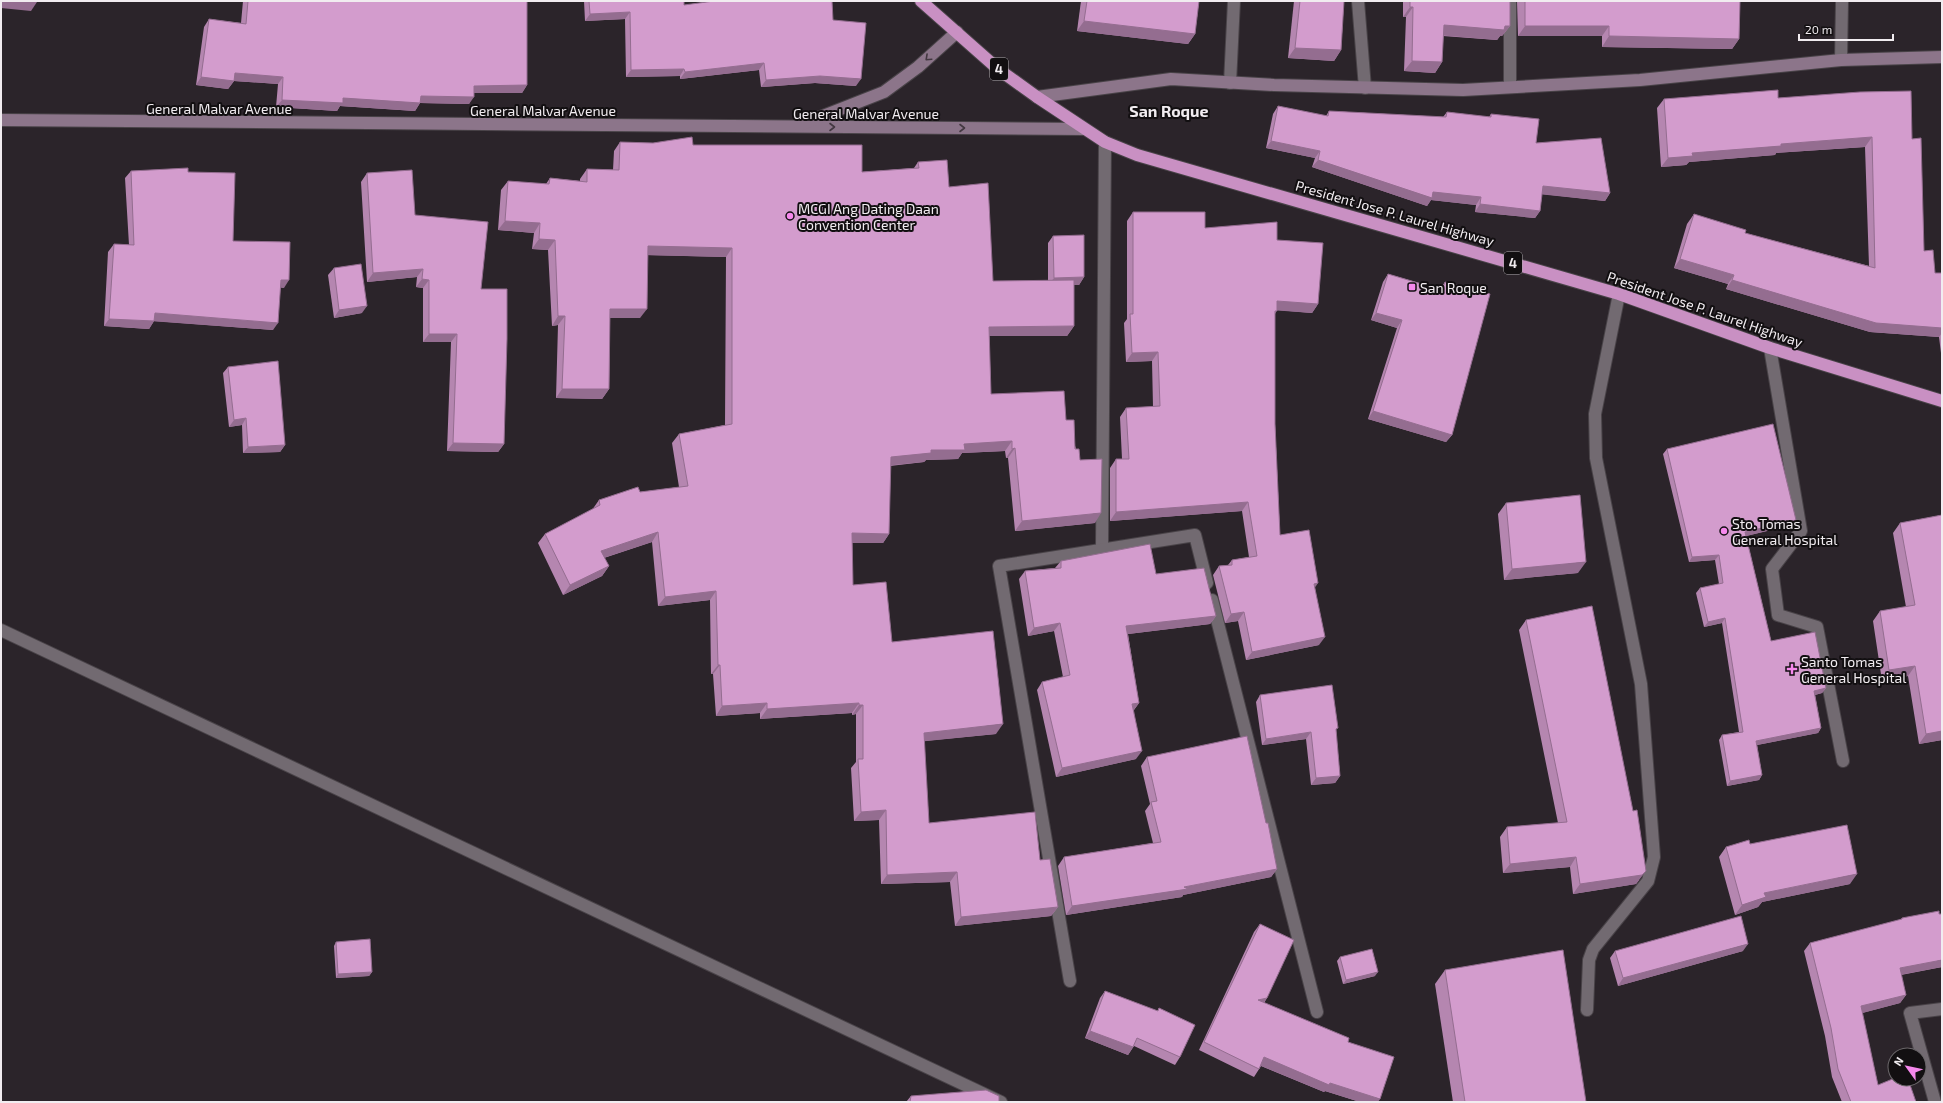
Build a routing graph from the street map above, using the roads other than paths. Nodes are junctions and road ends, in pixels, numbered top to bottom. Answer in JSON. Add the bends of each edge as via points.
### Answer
{"nodes":[{"id":1,"x":921,"y":1,"type":"edge"},
{"id":2,"x":1234,"y":1,"type":"edge"},
{"id":3,"x":1358,"y":1,"type":"edge"},
{"id":4,"x":1510,"y":1,"type":"edge"},
{"id":5,"x":1842,"y":1,"type":"edge"},
{"id":6,"x":957,"y":32,"type":"junction"},
{"id":7,"x":1942,"y":58,"type":"edge"},
{"id":8,"x":1841,"y":60,"type":"junction"},
{"id":9,"x":1230,"y":83,"type":"junction"},
{"id":10,"x":1365,"y":88,"type":"junction"},
{"id":11,"x":1510,"y":88,"type":"junction"},
{"id":12,"x":1037,"y":97,"type":"junction"},
{"id":13,"x":1,"y":120,"type":"edge"},
{"id":14,"x":794,"y":127,"type":"junction"},
{"id":15,"x":1084,"y":129,"type":"junction"},
{"id":16,"x":1106,"y":142,"type":"junction"},
{"id":17,"x":1620,"y":294,"type":"junction"},
{"id":18,"x":1770,"y":348,"type":"junction"},
{"id":19,"x":1942,"y":402,"type":"edge"},
{"id":20,"x":1102,"y":549,"type":"junction"},
{"id":21,"x":1,"y":630,"type":"edge"},
{"id":22,"x":1843,"y":761,"type":"dead end"},
{"id":23,"x":1070,"y":981,"type":"dead end"},
{"id":24,"x":1942,"y":1009,"type":"edge"},
{"id":25,"x":1587,"y":1010,"type":"dead end"},
{"id":26,"x":1317,"y":1012,"type":"dead end"},
{"id":27,"x":1001,"y":1102,"type":"edge"},
{"id":28,"x":1935,"y":1102,"type":"edge"}],
"edges":[{"from":1,"to":6,"type":"highway","name":"President Jose P. Laurel Highway","number":"4"},
{"from":2,"to":9,"type":"street"},
{"from":3,"to":10,"type":"street"},
{"from":4,"to":11,"type":"street"},
{"from":5,"to":8,"type":"street"},
{"from":6,"to":12,"type":"highway","name":"President Jose P. Laurel Highway","number":"4","via":[[998,68]]},
{"from":6,"to":14,"type":"main road","one_way":true,"via":[[918,67],[884,92]]},
{"from":7,"to":8,"type":"main road"},
{"from":8,"to":11,"type":"main road","via":[[1640,80]]},
{"from":9,"to":10,"type":"main road"},
{"from":9,"to":12,"type":"main road","via":[[1171,79]]},
{"from":10,"to":11,"type":"main road"},
{"from":12,"to":15,"type":"highway","name":"President Jose P. Laurel Highway","number":"4"},
{"from":13,"to":14,"type":"main road","name":"General Malvar Avenue"},
{"from":14,"to":15,"type":"main road","name":"General Malvar Avenue","one_way":true},
{"from":15,"to":16,"type":"highway","name":"President Jose P. Laurel Highway","number":"4"},
{"from":16,"to":17,"type":"highway","name":"President Jose P. Laurel Highway","number":"4","via":[[1137,155]]},
{"from":16,"to":20,"type":"street"},
{"from":17,"to":18,"type":"highway","name":"President Jose P. Laurel Highway","number":"4"},
{"from":17,"to":25,"type":"street","via":[[1595,414],[1596,458],[1641,684],[1654,856],[1648,881],[1592,949],[1589,960]]},
{"from":18,"to":19,"type":"highway","name":"President Jose P. Laurel Highway","number":"4"},
{"from":18,"to":22,"type":"street","via":[[1800,531],[1772,569],[1778,615],[1817,627]]},
{"from":20,"to":23,"type":"street","via":[[999,566]]},
{"from":20,"to":26,"type":"street","via":[[1195,535]]},
{"from":21,"to":27,"type":"street"},
{"from":24,"to":28,"type":"street","via":[[1910,1013]]}]}
